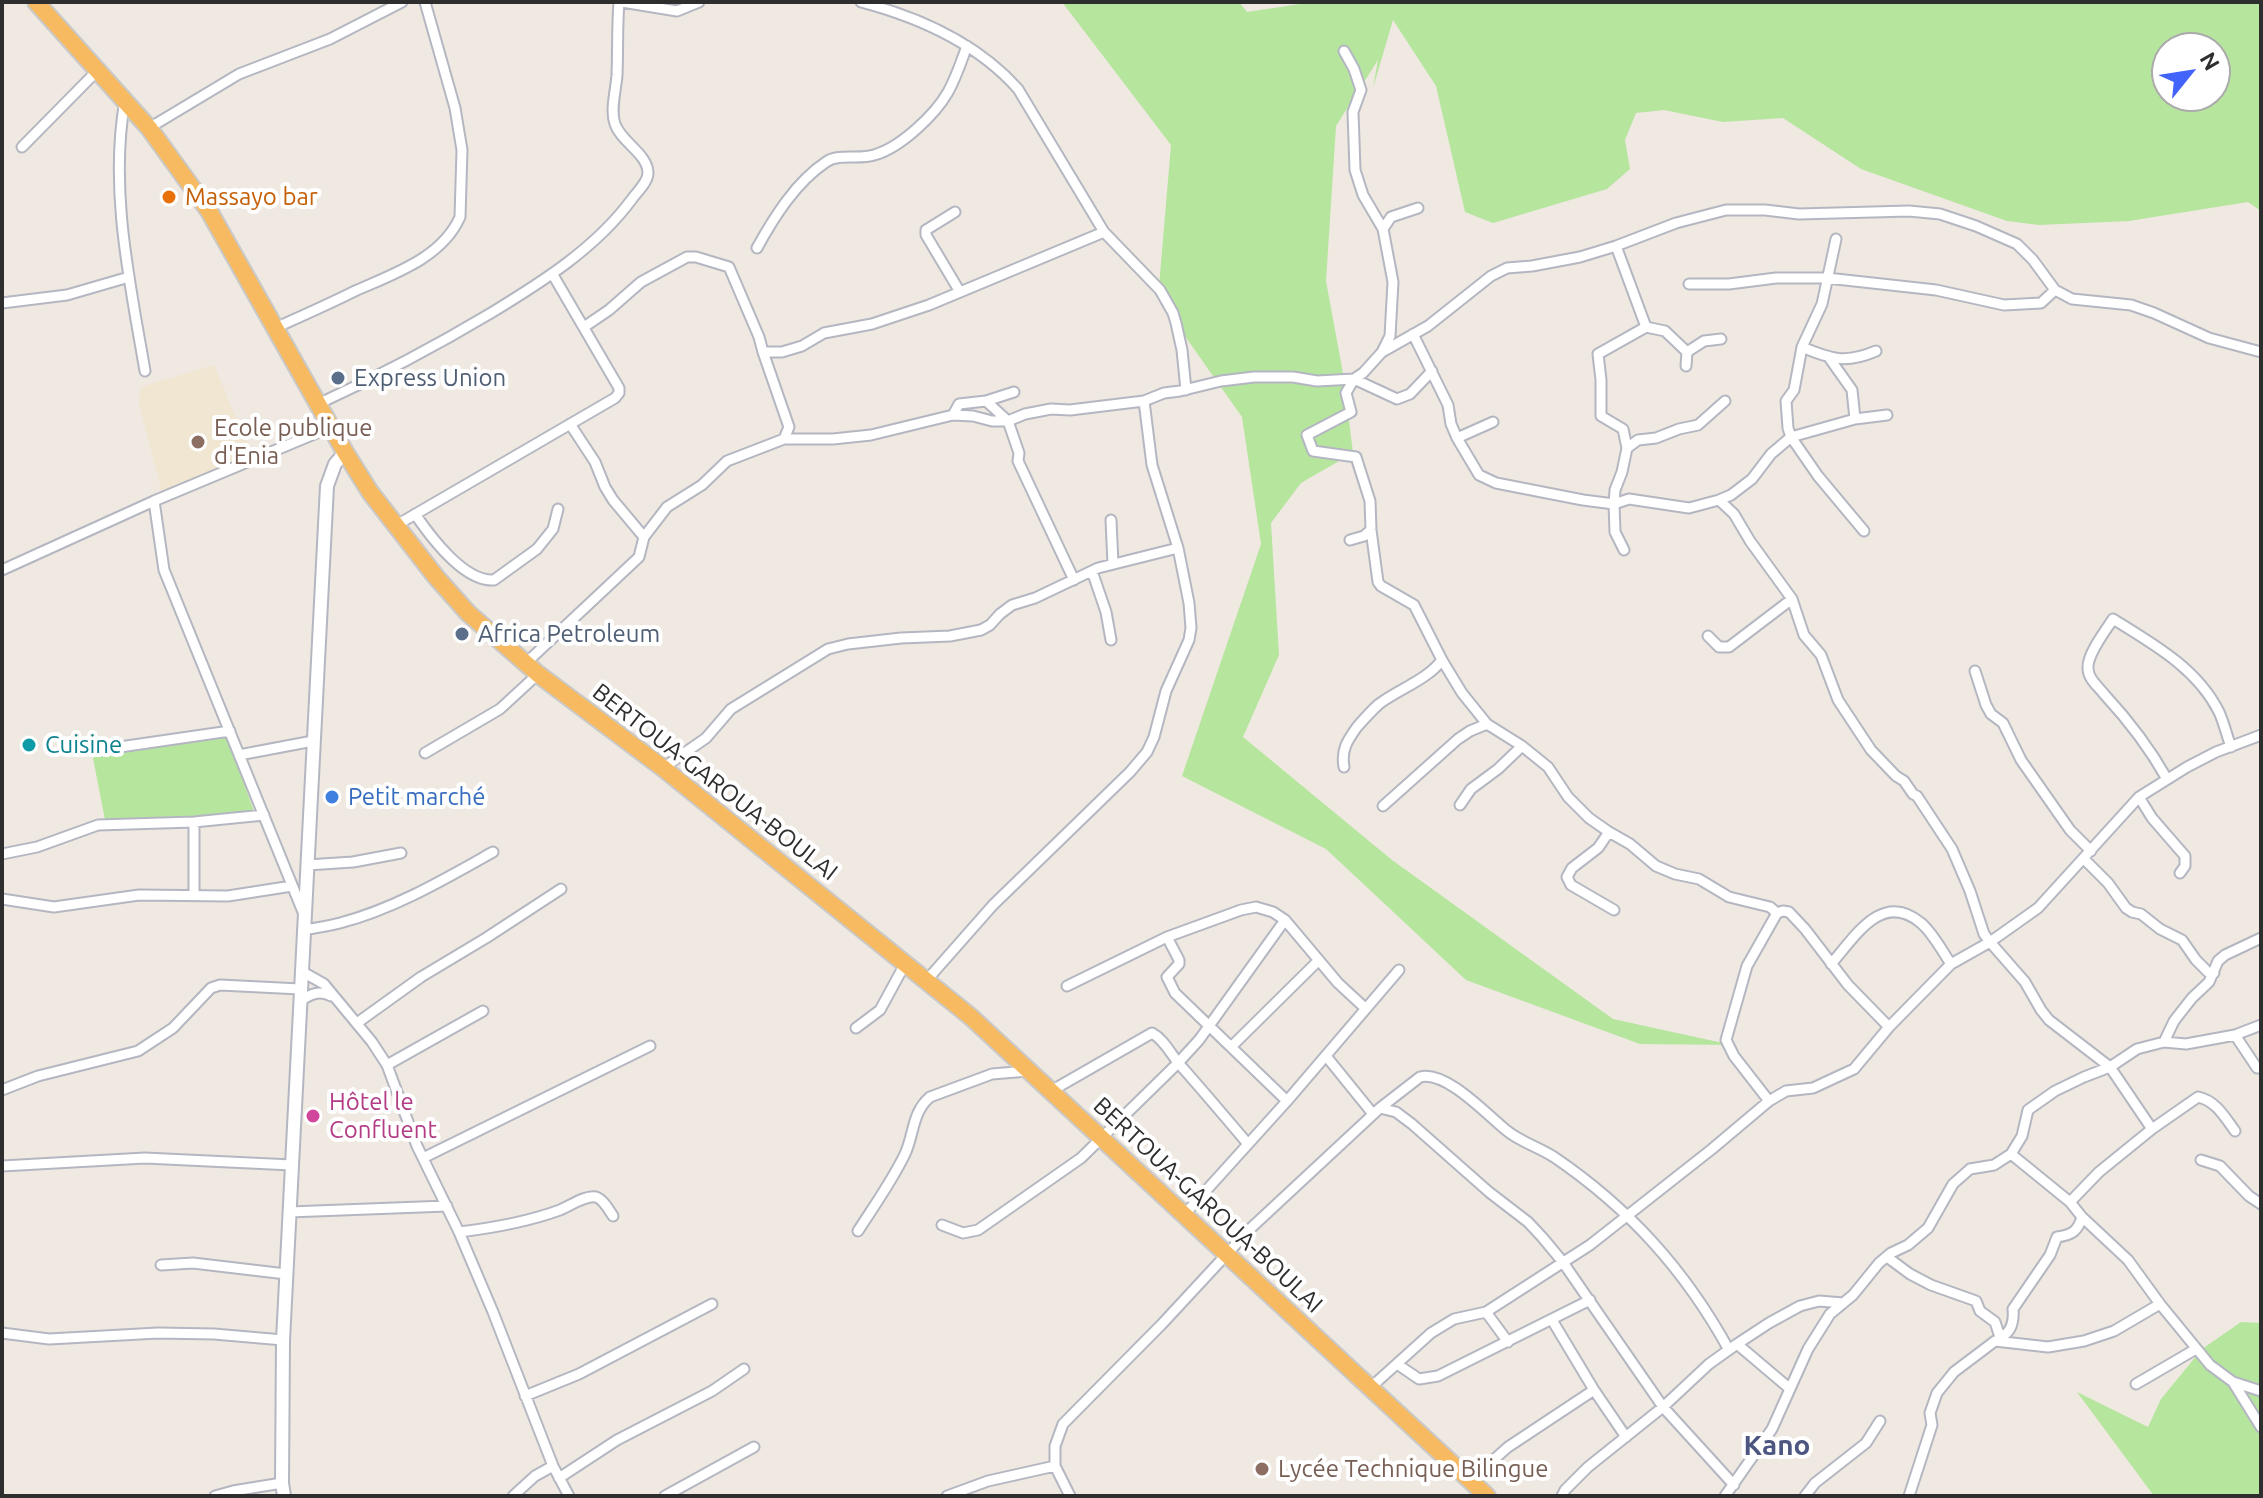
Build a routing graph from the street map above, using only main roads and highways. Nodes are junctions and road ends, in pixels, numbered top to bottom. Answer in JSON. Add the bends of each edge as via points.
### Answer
{"nodes":[{"id":1,"x":36,"y":2,"type":"edge"},
{"id":2,"x":1487,"y":1496,"type":"edge"}],
"edges":[{"from":1,"to":2,"type":"highway","name":"BERTOUA-GAROUA-BOULAI","via":[[149,128],[209,211],[345,452],[395,526],[468,613],[971,1017]]}]}
